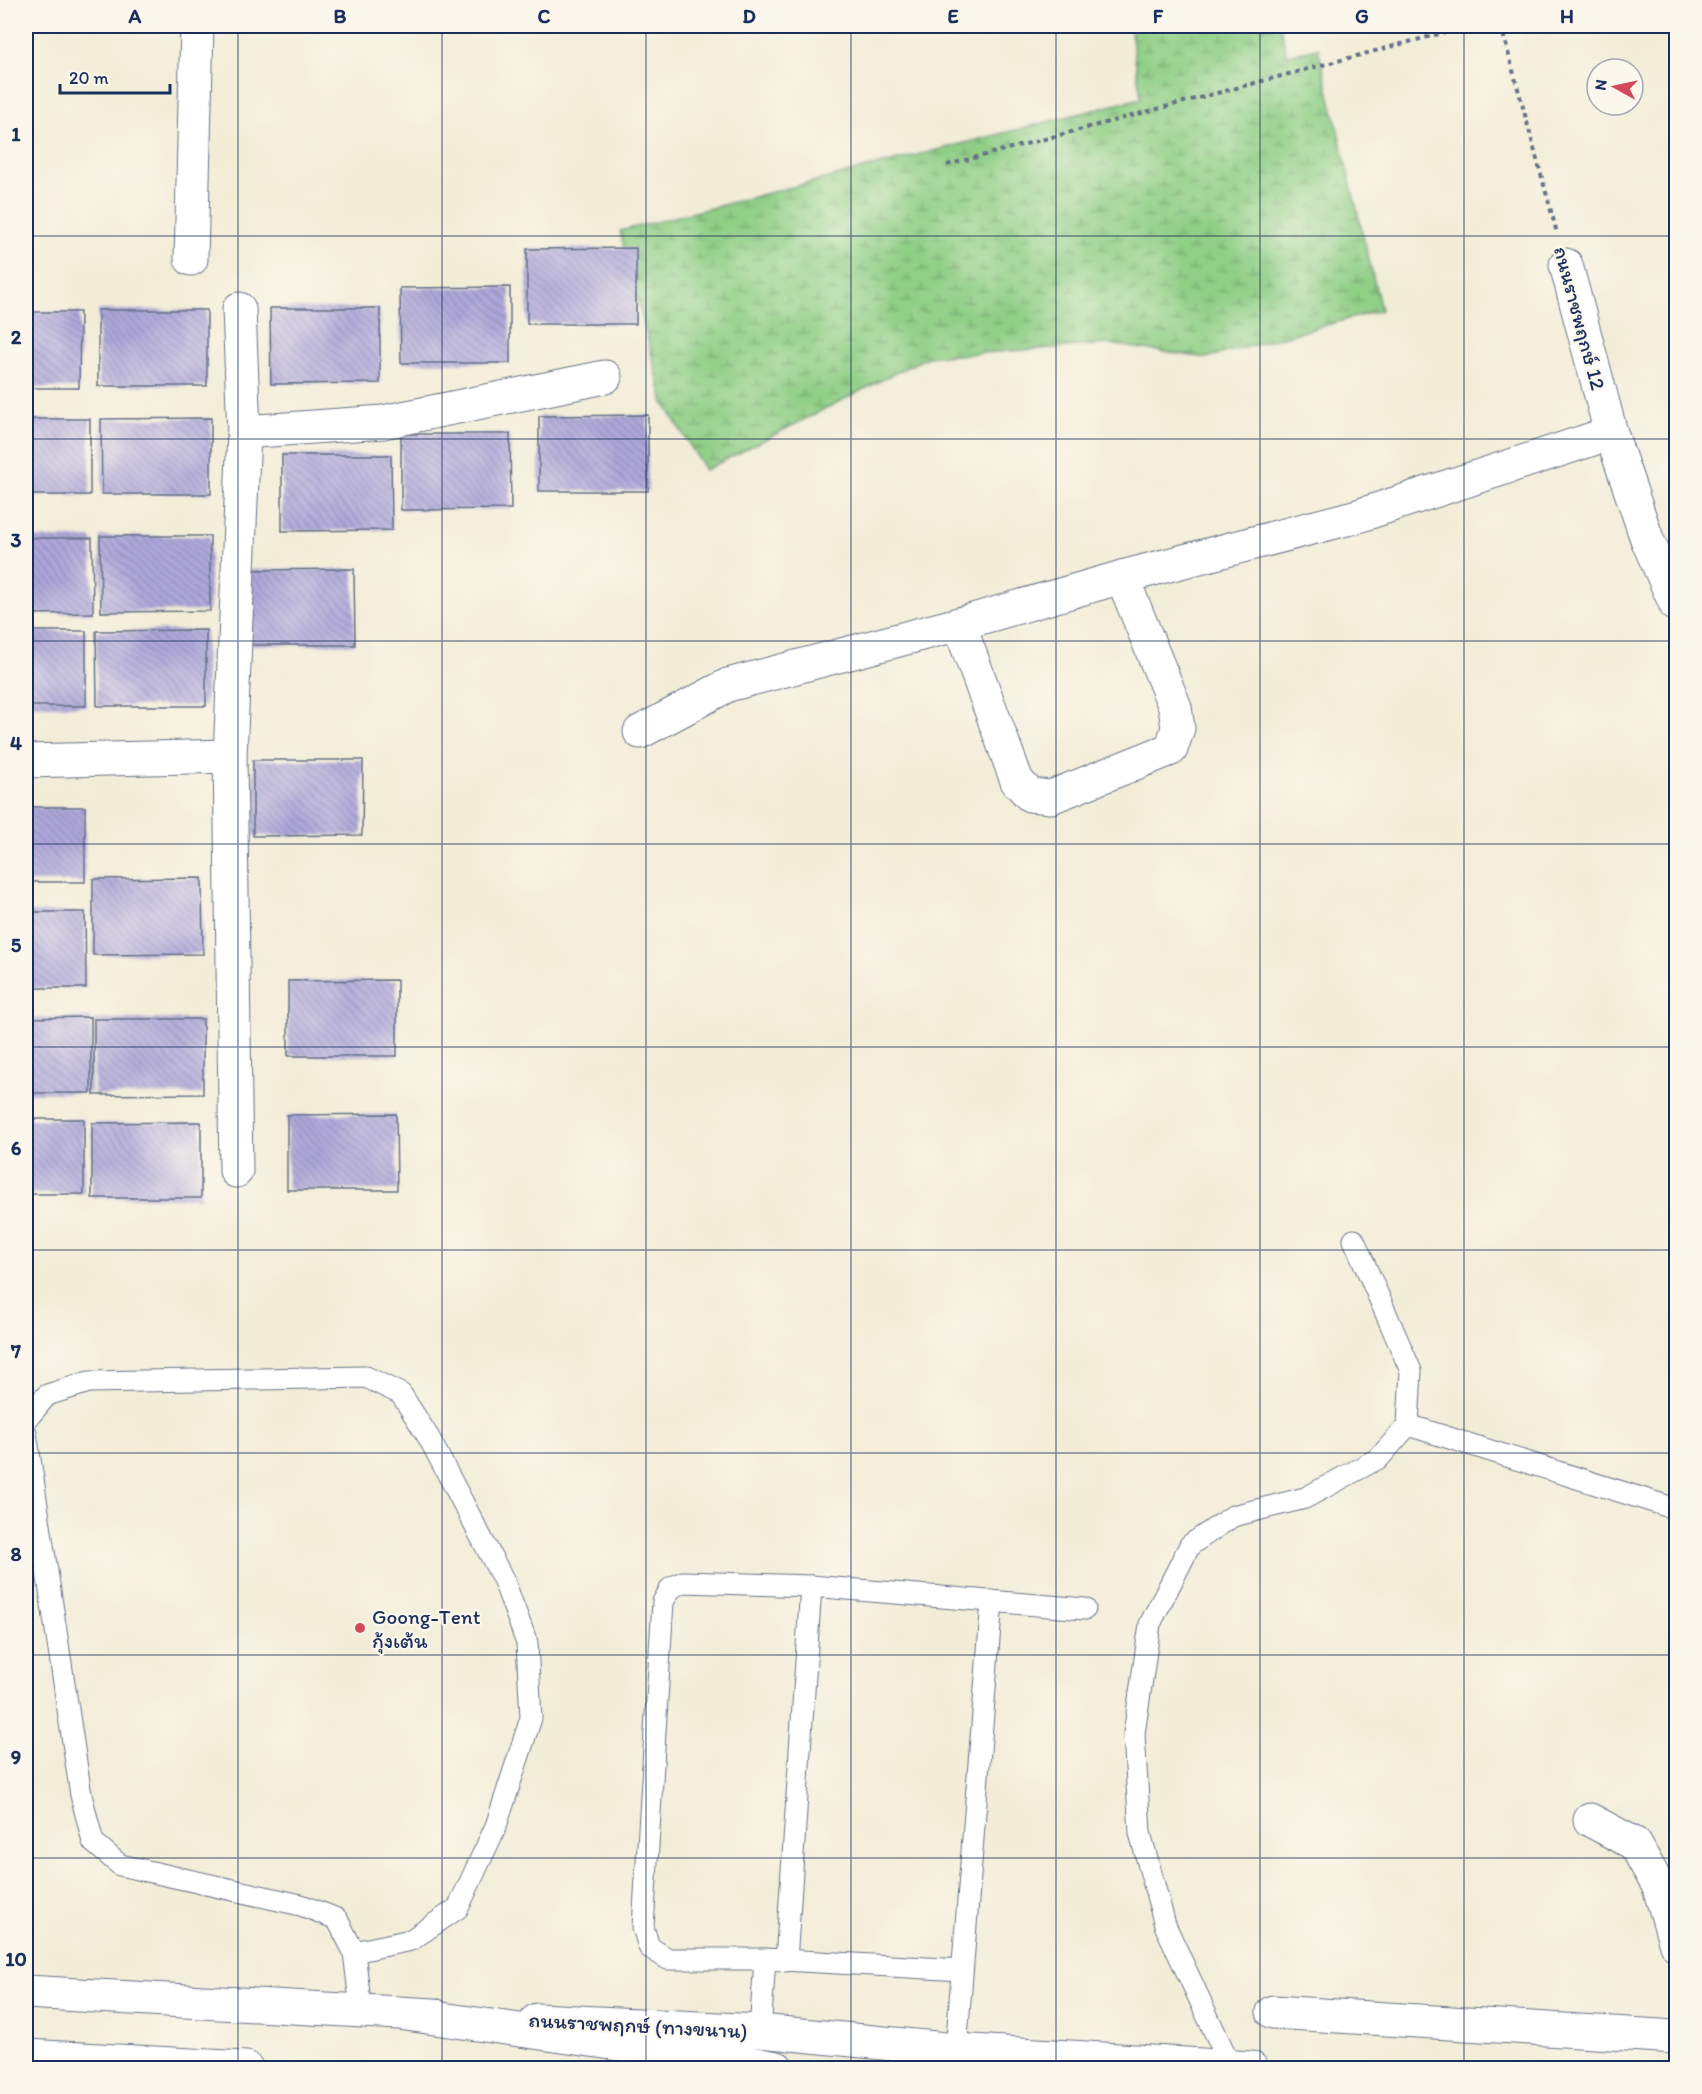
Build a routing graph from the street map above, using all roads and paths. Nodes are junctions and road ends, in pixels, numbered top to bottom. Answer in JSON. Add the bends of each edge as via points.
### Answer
{"nodes":[{"id":1,"x":197,"y":26,"type":"edge"},
{"id":2,"x":1469,"y":26,"type":"edge"},
{"id":3,"x":1502,"y":26,"type":"edge"},
{"id":4,"x":947,"y":165,"type":"dead end"},
{"id":5,"x":191,"y":259,"type":"dead end"},
{"id":6,"x":1566,"y":265,"type":"joint"},
{"id":7,"x":239,"y":309,"type":"dead end"},
{"id":8,"x":605,"y":377,"type":"dead end"},
{"id":9,"x":244,"y":432,"type":"junction"},
{"id":10,"x":1611,"y":433,"type":"junction"},
{"id":11,"x":1122,"y":577,"type":"junction"},
{"id":12,"x":1677,"y":605,"type":"edge"},
{"id":13,"x":959,"y":624,"type":"junction"},
{"id":14,"x":640,"y":732,"type":"dead end"},
{"id":15,"x":230,"y":756,"type":"junction"},
{"id":16,"x":26,"y":761,"type":"edge"},
{"id":17,"x":236,"y":1171,"type":"dead end"},
{"id":18,"x":1354,"y":1240,"type":"dead end"},
{"id":19,"x":26,"y":1420,"type":"edge"},
{"id":20,"x":1408,"y":1425,"type":"junction"},
{"id":21,"x":26,"y":1433,"type":"edge"},
{"id":22,"x":1677,"y":1509,"type":"edge"},
{"id":23,"x":811,"y":1586,"type":"junction"},
{"id":24,"x":992,"y":1601,"type":"junction"},
{"id":25,"x":1085,"y":1609,"type":"dead end"},
{"id":26,"x":1590,"y":1820,"type":"dead end"},
{"id":27,"x":1677,"y":1944,"type":"edge"},
{"id":28,"x":354,"y":1952,"type":"junction"},
{"id":29,"x":765,"y":1959,"type":"junction"},
{"id":30,"x":786,"y":1961,"type":"junction"},
{"id":31,"x":962,"y":1970,"type":"junction"},
{"id":32,"x":26,"y":1992,"type":"edge"},
{"id":33,"x":362,"y":2010,"type":"junction"},
{"id":34,"x":1273,"y":2012,"type":"dead end"},
{"id":35,"x":406,"y":2014,"type":"junction"},
{"id":36,"x":760,"y":2031,"type":"junction"},
{"id":37,"x":1677,"y":2037,"type":"edge"},
{"id":38,"x":956,"y":2050,"type":"junction"},
{"id":39,"x":26,"y":2056,"type":"edge"},
{"id":40,"x":246,"y":2068,"type":"edge"},
{"id":41,"x":777,"y":2068,"type":"edge"},
{"id":42,"x":1241,"y":2068,"type":"edge"}],
"edges":[{"from":1,"to":5,"type":"street"},
{"from":2,"to":4,"type":"path"},
{"from":3,"to":6,"type":"path","name":"ถนนราชพฤกษ์ 12"},
{"from":6,"to":10,"type":"street","name":"ถนนราชพฤกษ์ 12"},
{"from":7,"to":9,"type":"street"},
{"from":8,"to":9,"type":"street","via":[[384,422]]},
{"from":9,"to":15,"type":"street"},
{"from":10,"to":11,"type":"street","via":[[1358,516]]},
{"from":10,"to":12,"type":"street","name":"ถนนราชพฤกษ์ 12","via":[[1647,539]]},
{"from":11,"to":13,"type":"street"},
{"from":11,"to":13,"type":"street","via":[[1175,706],[1179,728],[1171,749],[1051,797],[1030,795],[1017,781]]},
{"from":13,"to":14,"type":"street","via":[[728,685]]},
{"from":15,"to":16,"type":"street"},
{"from":15,"to":17,"type":"street"},
{"from":18,"to":20,"type":"lane","via":[[1411,1371]]},
{"from":19,"to":28,"type":"lane","via":[[47,1395],[89,1382],[366,1377],[401,1394],[429,1438],[504,1581],[527,1643],[531,1718],[496,1826],[458,1908],[411,1940]]},
{"from":20,"to":22,"type":"lane"},
{"from":20,"to":42,"type":"lane","via":[[1379,1458],[1305,1498],[1233,1516],[1190,1545],[1150,1624],[1134,1734],[1140,1833],[1165,1925]]},
{"from":21,"to":28,"type":"lane","via":[[81,1795],[93,1842],[120,1865],[301,1905],[338,1919]]},
{"from":23,"to":24,"type":"lane"},
{"from":23,"to":29,"type":"lane","via":[[683,1582],[671,1588],[663,1602],[643,1927],[649,1947],[668,1959]]},
{"from":23,"to":30,"type":"lane"},
{"from":24,"to":25,"type":"lane"},
{"from":24,"to":31,"type":"lane"},
{"from":26,"to":27,"type":"street","via":[[1635,1844],[1659,1887]]},
{"from":28,"to":33,"type":"lane"},
{"from":29,"to":30,"type":"lane"},
{"from":29,"to":36,"type":"lane"},
{"from":30,"to":31,"type":"lane"},
{"from":31,"to":38,"type":"lane"},
{"from":32,"to":33,"type":"street","name":"ถนนราชพฤกษ์ (ทางขนาน)"},
{"from":33,"to":35,"type":"street","name":"ถนนราชพฤกษ์ (ทางขนาน)"},
{"from":34,"to":37,"type":"street"},
{"from":35,"to":36,"type":"street","name":"ถนนราชพฤกษ์ (ทางขนาน)"},
{"from":35,"to":41,"type":"street"},
{"from":36,"to":38,"type":"street","name":"ถนนราชพฤกษ์ (ทางขนาน)"},
{"from":38,"to":42,"type":"street","name":"ถนนราชพฤกษ์ (ทางขนาน)"},
{"from":39,"to":40,"type":"street"}]}
